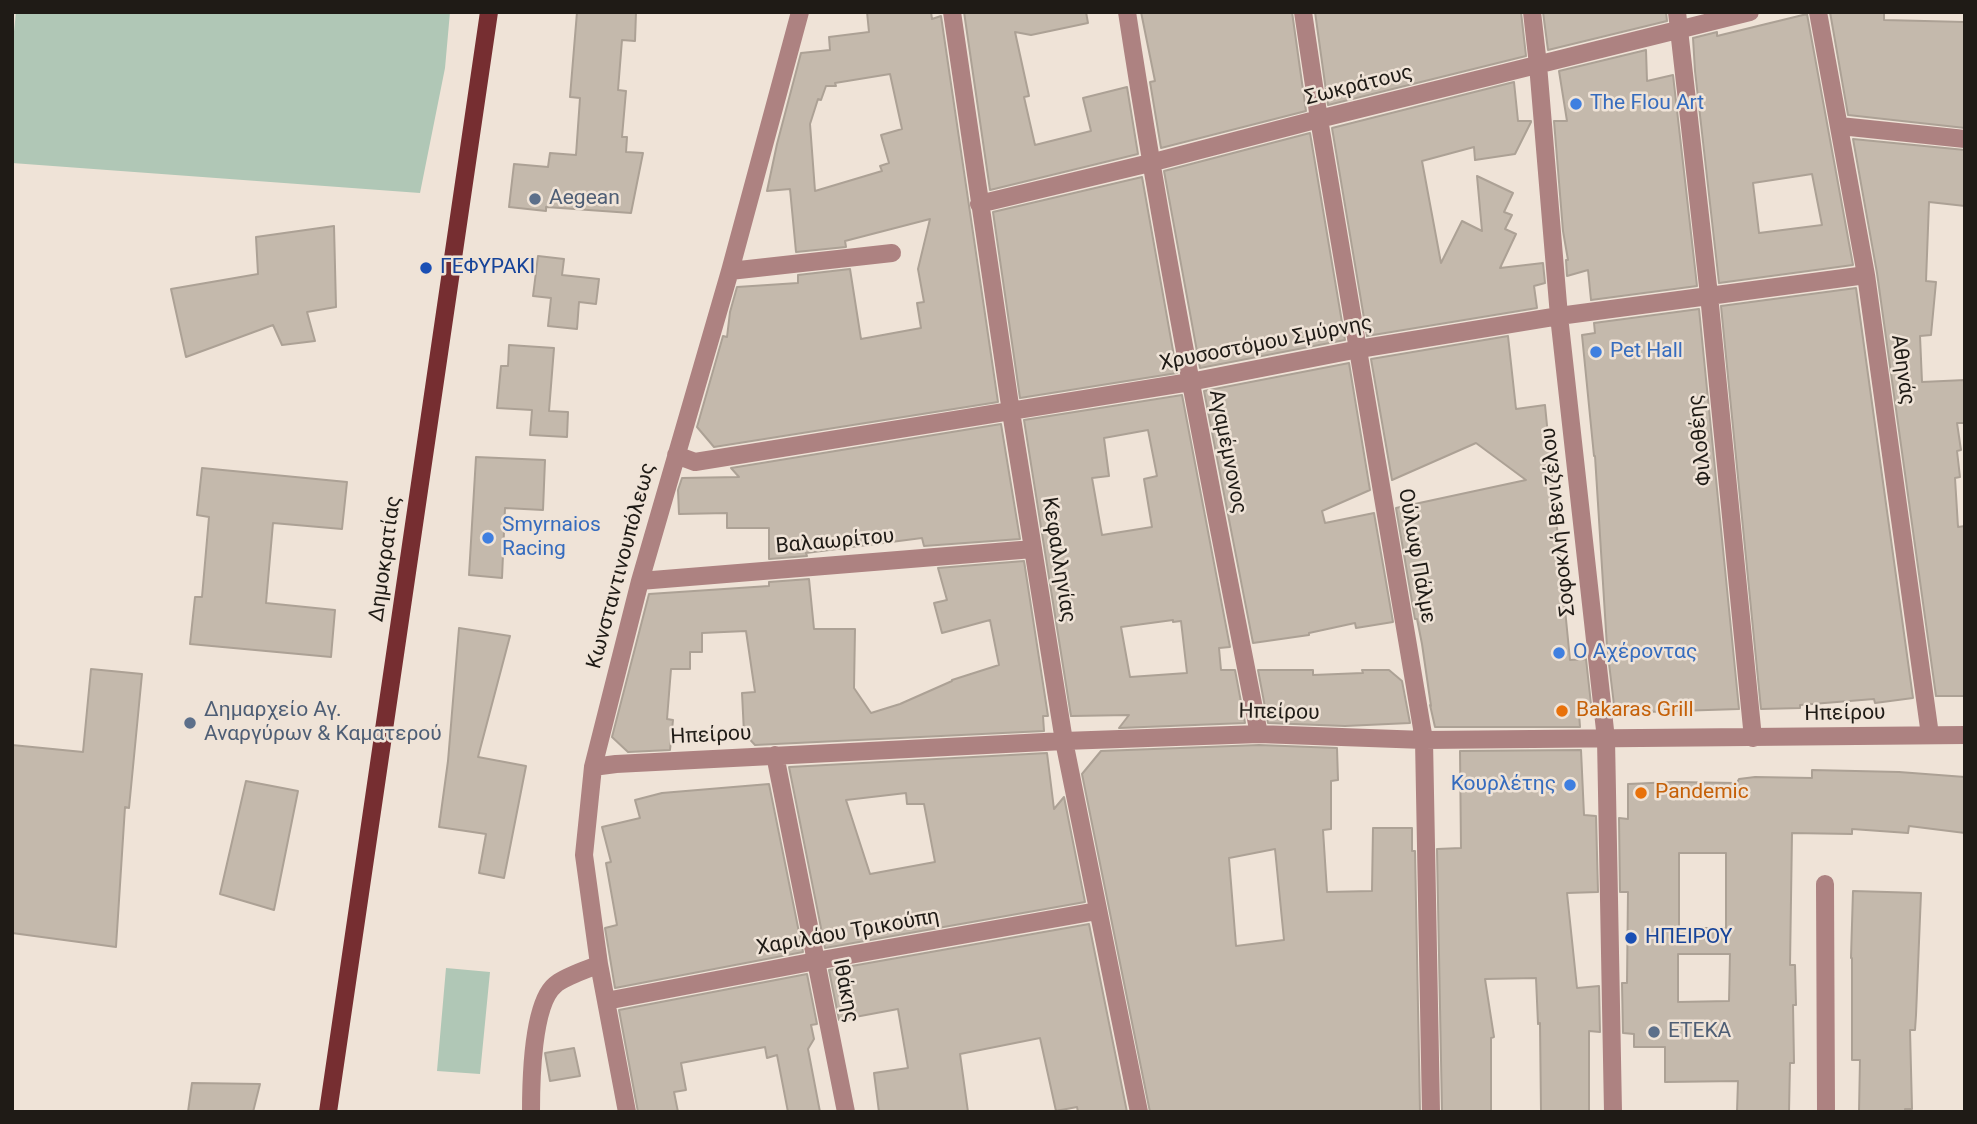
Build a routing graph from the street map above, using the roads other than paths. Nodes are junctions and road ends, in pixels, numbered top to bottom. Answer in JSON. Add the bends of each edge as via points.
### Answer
{"nodes":[{"id":1,"x":489,"y":12,"type":"edge"},
{"id":2,"x":800,"y":12,"type":"edge"},
{"id":3,"x":952,"y":12,"type":"edge"},
{"id":4,"x":1127,"y":12,"type":"edge"},
{"id":5,"x":1303,"y":12,"type":"edge"},
{"id":6,"x":1532,"y":12,"type":"edge"},
{"id":7,"x":1677,"y":12,"type":"edge"},
{"id":8,"x":1750,"y":12,"type":"edge"},
{"id":9,"x":1818,"y":12,"type":"edge"},
{"id":10,"x":1679,"y":31,"type":"junction"},
{"id":11,"x":1538,"y":65,"type":"junction"},
{"id":12,"x":1320,"y":119,"type":"junction"},
{"id":13,"x":1840,"y":126,"type":"junction"},
{"id":14,"x":1965,"y":139,"type":"edge"},
{"id":15,"x":1150,"y":163,"type":"junction"},
{"id":16,"x":979,"y":204,"type":"junction"},
{"id":17,"x":892,"y":253,"type":"dead end"},
{"id":18,"x":730,"y":271,"type":"junction"},
{"id":19,"x":1866,"y":275,"type":"junction"},
{"id":20,"x":1709,"y":295,"type":"junction"},
{"id":21,"x":1559,"y":316,"type":"junction"},
{"id":22,"x":1359,"y":349,"type":"junction"},
{"id":23,"x":1190,"y":382,"type":"junction"},
{"id":24,"x":1011,"y":412,"type":"junction"},
{"id":25,"x":676,"y":455,"type":"junction"},
{"id":26,"x":1033,"y":549,"type":"junction"},
{"id":27,"x":640,"y":581,"type":"junction"},
{"id":28,"x":1258,"y":734,"type":"junction"},
{"id":29,"x":1930,"y":735,"type":"junction"},
{"id":30,"x":1965,"y":735,"type":"edge"},
{"id":31,"x":1606,"y":738,"type":"junction"},
{"id":32,"x":1752,"y":738,"type":"junction"},
{"id":33,"x":1424,"y":740,"type":"junction"},
{"id":34,"x":1064,"y":741,"type":"junction"},
{"id":35,"x":775,"y":755,"type":"junction"},
{"id":36,"x":593,"y":767,"type":"junction"},
{"id":37,"x":1825,"y":884,"type":"dead end"},
{"id":38,"x":1097,"y":911,"type":"junction"},
{"id":39,"x":816,"y":961,"type":"junction"},
{"id":40,"x":599,"y":964,"type":"junction"},
{"id":41,"x":606,"y":1001,"type":"junction"},
{"id":42,"x":328,"y":1112,"type":"edge"},
{"id":43,"x":531,"y":1112,"type":"edge"},
{"id":44,"x":627,"y":1112,"type":"edge"},
{"id":45,"x":846,"y":1112,"type":"edge"},
{"id":46,"x":1139,"y":1112,"type":"edge"},
{"id":47,"x":1431,"y":1112,"type":"edge"},
{"id":48,"x":1613,"y":1112,"type":"edge"},
{"id":49,"x":1826,"y":1112,"type":"edge"}],
"edges":[{"from":1,"to":42,"type":"main road","name":"Δημοκρατίας"},
{"from":2,"to":18,"type":"street","name":"Κωνσταντινουπόλεως"},
{"from":3,"to":16,"type":"street","name":"Κεφαλληνίας"},
{"from":4,"to":15,"type":"street","name":"Αγαμέμνονος"},
{"from":5,"to":12,"type":"street","name":"Ούλωφ Πάλμε"},
{"from":6,"to":11,"type":"street","name":"Σοφοκλή Βενιζέλου"},
{"from":7,"to":10,"type":"street","name":"Φιλοθέης"},
{"from":8,"to":10,"type":"street","name":"Σωκράτους"},
{"from":9,"to":13,"type":"street","name":"Αθηνάς"},
{"from":10,"to":11,"type":"street","name":"Σωκράτους"},
{"from":10,"to":20,"type":"street","name":"Φιλοθέης"},
{"from":11,"to":12,"type":"street","name":"Σωκράτους"},
{"from":11,"to":21,"type":"street","name":"Σοφοκλή Βενιζέλου"},
{"from":12,"to":15,"type":"street","name":"Σωκράτους"},
{"from":12,"to":22,"type":"street","name":"Ούλωφ Πάλμε"},
{"from":13,"to":14,"type":"street"},
{"from":13,"to":19,"type":"street","name":"Αθηνάς"},
{"from":15,"to":16,"type":"street","name":"Σωκράτους"},
{"from":15,"to":23,"type":"street","name":"Αγαμέμνονος"},
{"from":16,"to":24,"type":"street","name":"Κεφαλληνίας"},
{"from":17,"to":18,"type":"street"},
{"from":18,"to":25,"type":"street","name":"Κωνσταντινουπόλεως"},
{"from":19,"to":20,"type":"street","name":"Χρυσοστόμου Σμύρνης"},
{"from":19,"to":29,"type":"street","name":"Αθηνάς"},
{"from":20,"to":21,"type":"street","name":"Χρυσοστόμου Σμύρνης"},
{"from":20,"to":32,"type":"street","name":"Φιλοθέης"},
{"from":21,"to":22,"type":"street","name":"Χρυσοστόμου Σμύρνης"},
{"from":21,"to":31,"type":"street","name":"Σοφοκλή Βενιζέλου"},
{"from":22,"to":23,"type":"street","name":"Χρυσοστόμου Σμύρνης"},
{"from":22,"to":33,"type":"street","name":"Ούλωφ Πάλμε"},
{"from":23,"to":24,"type":"street","name":"Χρυσοστόμου Σμύρνης"},
{"from":23,"to":28,"type":"street","name":"Αγαμέμνονος"},
{"from":24,"to":25,"type":"street","name":"Χρυσοστόμου Σμύρνης","via":[[695,462]]},
{"from":24,"to":26,"type":"street","name":"Κεφαλληνίας"},
{"from":25,"to":27,"type":"street","name":"Κωνσταντινουπόλεως"},
{"from":26,"to":27,"type":"street","name":"Βαλαωρίτου"},
{"from":26,"to":34,"type":"street","name":"Κεφαλληνίας"},
{"from":27,"to":36,"type":"street","name":"Κωνσταντινουπόλεως"},
{"from":28,"to":33,"type":"street","name":"Ηπείρου"},
{"from":28,"to":34,"type":"street","name":"Ηπείρου"},
{"from":29,"to":30,"type":"street","name":"Ηπείρου"},
{"from":29,"to":32,"type":"street","name":"Ηπείρου"},
{"from":31,"to":32,"type":"street","name":"Ηπείρου"},
{"from":31,"to":33,"type":"street","name":"Ηπείρου"},
{"from":31,"to":48,"type":"street","name":"Σοφοκλή Βενιζέλου"},
{"from":33,"to":47,"type":"street","name":"Ούλωφ Πάλμε"},
{"from":34,"to":35,"type":"street","name":"Ηπείρου"},
{"from":34,"to":38,"type":"street","name":"Κεφαλληνίας"},
{"from":35,"to":36,"type":"street","name":"Ηπείρου"},
{"from":35,"to":39,"type":"street","name":"Ιθάκης"},
{"from":36,"to":40,"type":"street","name":"Κωνσταντινουπόλεως","via":[[584,855]]},
{"from":37,"to":49,"type":"street"},
{"from":38,"to":39,"type":"street","name":"Χαριλάου Τρικούπη"},
{"from":38,"to":46,"type":"street","name":"Κεφαλληνίας"},
{"from":39,"to":41,"type":"street","name":"Χαριλάου Τρικούπη"},
{"from":39,"to":45,"type":"street","name":"Ιθάκης"},
{"from":40,"to":41,"type":"street","name":"Κωνσταντινουπόλεως"},
{"from":40,"to":43,"type":"street","via":[[554,985],[547,995],[538,1017]]},
{"from":41,"to":44,"type":"street","name":"Κωνσταντινουπόλεως"}]}
